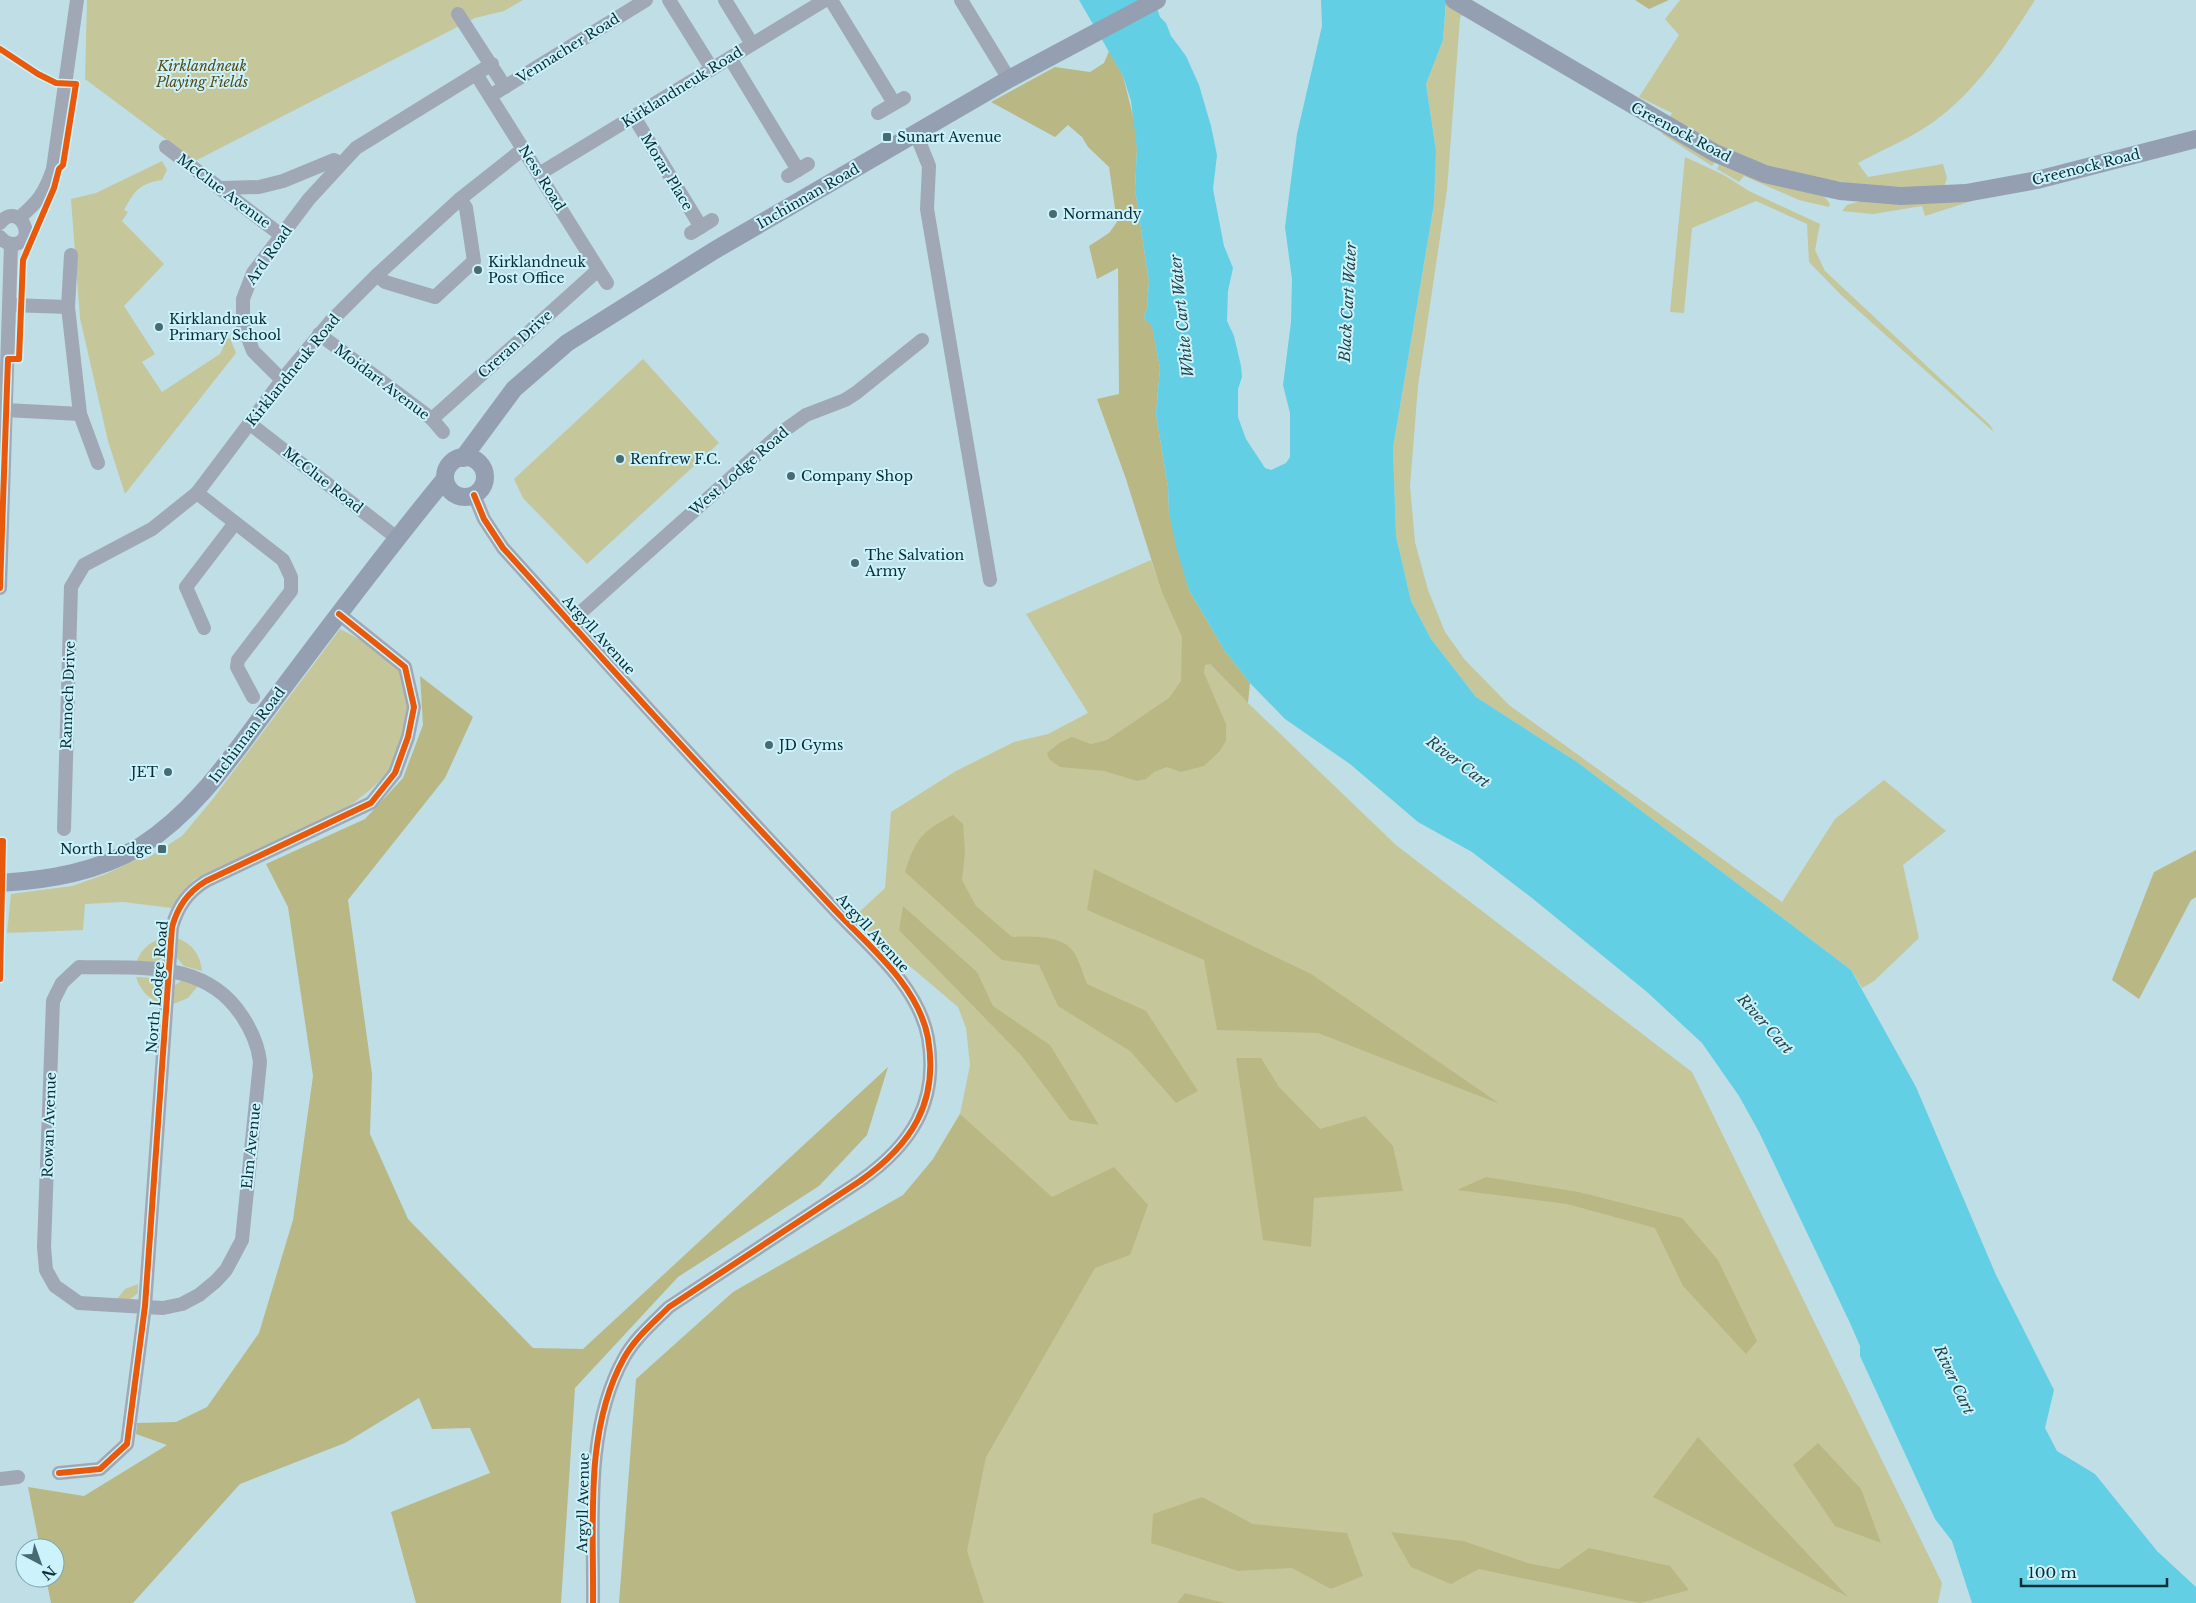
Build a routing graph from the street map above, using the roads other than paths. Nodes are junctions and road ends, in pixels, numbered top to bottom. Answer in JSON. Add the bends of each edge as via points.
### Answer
{"nodes":[{"id":1,"x":77,"y":0,"type":"edge"},
{"id":2,"x":646,"y":0,"type":"edge"},
{"id":3,"x":669,"y":0,"type":"edge"},
{"id":4,"x":725,"y":0,"type":"edge"},
{"id":5,"x":825,"y":0,"type":"edge"},
{"id":6,"x":831,"y":0,"type":"edge"},
{"id":7,"x":961,"y":0,"type":"edge"},
{"id":8,"x":1157,"y":0,"type":"edge"},
{"id":9,"x":1461,"y":3,"type":"edge"},
{"id":10,"x":458,"y":14,"type":"dead end"},
{"id":11,"x":752,"y":44,"type":"junction"},
{"id":12,"x":730,"y":58,"type":"junction"},
{"id":13,"x":492,"y":64,"type":"junction"},
{"id":14,"x":712,"y":69,"type":"junction"},
{"id":15,"x":476,"y":74,"type":"junction"},
{"id":16,"x":1009,"y":79,"type":"junction"},
{"id":17,"x":505,"y":87,"type":"junction"},
{"id":18,"x":490,"y":96,"type":"junction"},
{"id":19,"x":878,"y":112,"type":"dead end"},
{"id":20,"x":634,"y":117,"type":"junction"},
{"id":21,"x":916,"y":134,"type":"junction"},
{"id":22,"x":2196,"y":139,"type":"edge"},
{"id":23,"x":166,"y":147,"type":"dead end"},
{"id":24,"x":524,"y":149,"type":"junction"},
{"id":25,"x":340,"y":163,"type":"junction"},
{"id":26,"x":798,"y":170,"type":"dead end"},
{"id":27,"x":538,"y":174,"type":"junction"},
{"id":28,"x":222,"y":188,"type":"junction"},
{"id":29,"x":460,"y":199,"type":"junction"},
{"id":30,"x":19,"y":218,"type":"junction"},
{"id":31,"x":0,"y":223,"type":"edge"},
{"id":32,"x":701,"y":227,"type":"dead end"},
{"id":33,"x":281,"y":234,"type":"junction"},
{"id":34,"x":5,"y":240,"type":"edge"},
{"id":35,"x":71,"y":255,"type":"dead end"},
{"id":36,"x":598,"y":270,"type":"junction"},
{"id":37,"x":377,"y":275,"type":"junction"},
{"id":38,"x":607,"y":283,"type":"dead end"},
{"id":39,"x":10,"y":305,"type":"junction"},
{"id":40,"x":68,"y":307,"type":"junction"},
{"id":41,"x":319,"y":334,"type":"junction"},
{"id":42,"x":922,"y":340,"type":"dead end"},
{"id":43,"x":4,"y":372,"type":"edge"},
{"id":44,"x":282,"y":380,"type":"junction"},
{"id":45,"x":6,"y":410,"type":"junction"},
{"id":46,"x":80,"y":414,"type":"junction"},
{"id":47,"x":432,"y":419,"type":"junction"},
{"id":48,"x":249,"y":423,"type":"junction"},
{"id":49,"x":443,"y":432,"type":"dead end"},
{"id":50,"x":471,"y":461,"type":"junction"},
{"id":51,"x":98,"y":463,"type":"dead end"},
{"id":52,"x":2,"y":465,"type":"edge"},
{"id":53,"x":448,"y":485,"type":"junction"},
{"id":54,"x":197,"y":494,"type":"junction"},
{"id":55,"x":474,"y":495,"type":"junction"},
{"id":56,"x":235,"y":523,"type":"junction"},
{"id":57,"x":397,"y":538,"type":"junction"},
{"id":58,"x":84,"y":565,"type":"joint"},
{"id":59,"x":0,"y":571,"type":"edge"},
{"id":60,"x":990,"y":580,"type":"dead end"},
{"id":61,"x":0,"y":588,"type":"edge"},
{"id":62,"x":339,"y":614,"type":"junction"},
{"id":63,"x":570,"y":622,"type":"junction"},
{"id":64,"x":204,"y":628,"type":"dead end"},
{"id":65,"x":253,"y":697,"type":"dead end"},
{"id":66,"x":64,"y":829,"type":"dead end"},
{"id":67,"x":0,"y":883,"type":"edge"},
{"id":68,"x":170,"y":971,"type":"junction"},
{"id":69,"x":145,"y":1306,"type":"junction"},
{"id":70,"x":59,"y":1473,"type":"dead end"},
{"id":71,"x":18,"y":1478,"type":"dead end"},
{"id":72,"x":0,"y":1479,"type":"edge"},
{"id":73,"x":593,"y":1603,"type":"edge"}],
"edges":[{"from":1,"to":30,"type":"street","via":[[53,169],[46,190],[36,204]]},
{"from":2,"to":17,"type":"street","name":"Vennacher Road"},
{"from":3,"to":14,"type":"street"},
{"from":4,"to":11,"type":"street"},
{"from":5,"to":11,"type":"street","name":"Kirklandneuk Road"},
{"from":6,"to":19,"type":"street","via":[[899,100]]},
{"from":7,"to":16,"type":"street"},
{"from":8,"to":16,"type":"main road","name":"Inchinnan Road"},
{"from":9,"to":22,"type":"main road","name":"Greenock Road","via":[[1715,154],[1765,174],[1840,191],[1901,196],[1966,193],[2037,180]]},
{"from":10,"to":13,"type":"street"},
{"from":11,"to":12,"type":"street","name":"Kirklandneuk Road"},
{"from":12,"to":14,"type":"street","name":"Kirklandneuk Road"},
{"from":12,"to":26,"type":"street"},
{"from":13,"to":15,"type":"street","name":"Ard Road"},
{"from":13,"to":17,"type":"street"},
{"from":14,"to":20,"type":"street","name":"Kirklandneuk Road"},
{"from":15,"to":18,"type":"street","name":"Ness Road"},
{"from":15,"to":25,"type":"street","name":"Ard Road","via":[[366,140]]},
{"from":16,"to":21,"type":"main road","name":"Inchinnan Road"},
{"from":17,"to":18,"type":"street","name":"Vennacher Road"},
{"from":18,"to":24,"type":"street","name":"Ness Road"},
{"from":20,"to":27,"type":"street","name":"Kirklandneuk Road"},
{"from":20,"to":32,"type":"street","name":"Morar Place"},
{"from":21,"to":50,"type":"main road","name":"Inchinnan Road","via":[[715,250],[567,343],[524,378],[502,403],[485,428]]},
{"from":21,"to":60,"type":"street","via":[[929,166],[929,218]]},
{"from":23,"to":28,"type":"street","name":"McClue Avenue"},
{"from":24,"to":27,"type":"street","name":"Ness Road"},
{"from":24,"to":29,"type":"street","name":"Kirklandneuk Road"},
{"from":25,"to":28,"type":"street","via":[[334,160],[259,187]]},
{"from":25,"to":33,"type":"street","name":"Ard Road"},
{"from":27,"to":36,"type":"street","name":"Ness Road"},
{"from":28,"to":33,"type":"street","name":"McClue Avenue"},
{"from":29,"to":37,"type":"street","name":"Kirklandneuk Road"},
{"from":29,"to":37,"type":"street","via":[[466,208],[474,261],[442,291],[435,297],[385,282]]},
{"from":30,"to":31,"type":"street","via":[[7,217]]},
{"from":30,"to":34,"type":"street","via":[[25,225],[25,234],[20,242]]},
{"from":33,"to":44,"type":"street","name":"Ard Road","via":[[248,282],[242,312],[243,325],[253,351]]},
{"from":34,"to":39,"type":"street"},
{"from":35,"to":40,"type":"street"},
{"from":36,"to":38,"type":"street","name":"Ness Road"},
{"from":36,"to":47,"type":"street","name":"Creran Drive"},
{"from":37,"to":41,"type":"street","name":"Kirklandneuk Road"},
{"from":39,"to":40,"type":"street"},
{"from":39,"to":43,"type":"street"},
{"from":40,"to":46,"type":"street"},
{"from":41,"to":44,"type":"street","name":"Kirklandneuk Road"},
{"from":41,"to":47,"type":"street","name":"Moidart Avenue"},
{"from":42,"to":63,"type":"street","name":"West Lodge Road","via":[[846,400],[806,415],[782,432]]},
{"from":43,"to":45,"type":"street"},
{"from":44,"to":48,"type":"street","name":"Kirklandneuk Road"},
{"from":45,"to":46,"type":"street"},
{"from":45,"to":52,"type":"street"},
{"from":46,"to":51,"type":"street"},
{"from":47,"to":49,"type":"street","name":"Moidart Avenue"},
{"from":48,"to":54,"type":"street","name":"Kirklandneuk Road"},
{"from":48,"to":57,"type":"street","name":"McClue Road"},
{"from":50,"to":53,"type":"main road","via":[[452,463],[446,473]]},
{"from":50,"to":55,"type":"main road","via":[[482,468],[484,480]]},
{"from":52,"to":59,"type":"street"},
{"from":53,"to":55,"type":"main road","via":[[460,496]]},
{"from":53,"to":57,"type":"main road","name":"Inchinnan Road","via":[[432,497]]},
{"from":54,"to":56,"type":"street"},
{"from":54,"to":58,"type":"street","name":"Kirklandneuk Road","via":[[152,529]]},
{"from":55,"to":63,"type":"street","name":"Argyll Avenue","via":[[502,548]]},
{"from":56,"to":64,"type":"street","via":[[186,587]]},
{"from":56,"to":65,"type":"street","via":[[283,560],[291,577],[291,591],[238,660],[237,667]]},
{"from":57,"to":62,"type":"main road","name":"Inchinnan Road"},
{"from":58,"to":66,"type":"street","name":"Rannoch Drive","via":[[71,586]]},
{"from":59,"to":61,"type":"street"},
{"from":62,"to":67,"type":"main road","name":"Inchinnan Road","via":[[210,785],[172,823],[141,846],[111,861],[66,875]]},
{"from":62,"to":68,"type":"street","name":"North Lodge Road","via":[[405,667],[414,707],[395,774],[371,803],[194,888],[175,914]]},
{"from":63,"to":73,"type":"street","name":"Argyll Avenue","via":[[894,973],[921,1015],[928,1037],[930,1061],[930,1081],[921,1113],[905,1142],[884,1164],[669,1307],[643,1332],[624,1357],[608,1393],[599,1427],[595,1465]]},
{"from":68,"to":69,"type":"street","name":"North Lodge Road"},
{"from":68,"to":69,"type":"street","name":"Elm Avenue","via":[[206,981],[228,998],[251,1030],[260,1062],[242,1240],[226,1270],[199,1295],[182,1304],[163,1308]]},
{"from":68,"to":69,"type":"street","name":"Rowan Avenue","via":[[79,967],[62,983],[53,1001],[44,1247],[46,1270],[55,1286],[79,1303]]},
{"from":69,"to":70,"type":"street","name":"North Lodge Road","via":[[127,1444],[100,1470]]},
{"from":71,"to":72,"type":"street"}]}
